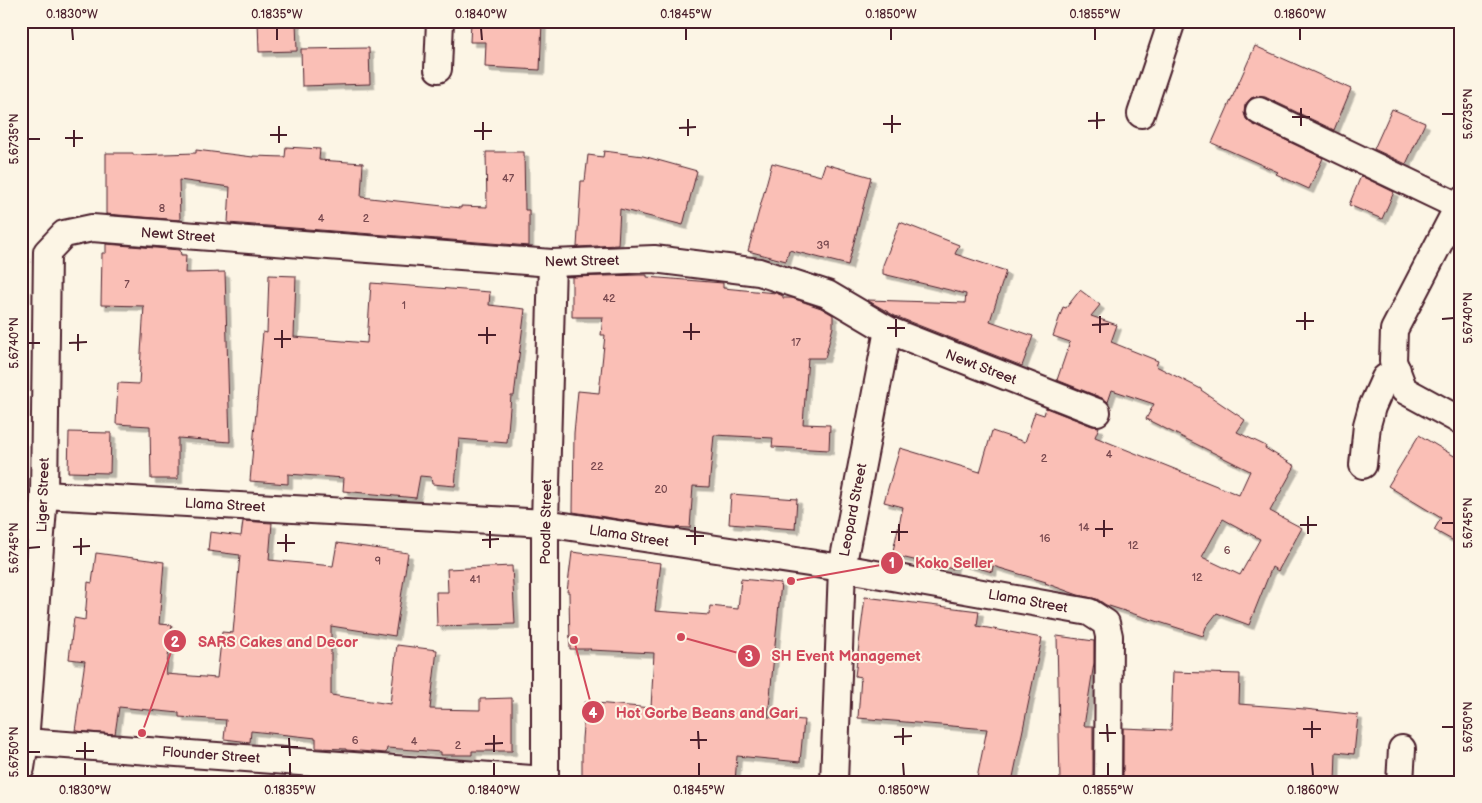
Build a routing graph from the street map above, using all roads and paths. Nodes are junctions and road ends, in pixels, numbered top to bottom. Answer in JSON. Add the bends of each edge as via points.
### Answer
{"nodes":[{"id":1,"x":440,"y":21,"type":"edge"},
{"id":2,"x":1172,"y":21,"type":"edge"},
{"id":3,"x":438,"y":70,"type":"dead end"},
{"id":4,"x":1259,"y":111,"type":"dead end"},
{"id":5,"x":1141,"y":114,"type":"dead end"},
{"id":6,"x":1459,"y":204,"type":"edge"},
{"id":7,"x":47,"y":252,"type":"joint"},
{"id":8,"x":552,"y":263,"type":"junction"},
{"id":9,"x":888,"y":330,"type":"junction"},
{"id":10,"x":1397,"y":370,"type":"junction"},
{"id":11,"x":1097,"y":412,"type":"dead end"},
{"id":12,"x":1461,"y":421,"type":"edge"},
{"id":13,"x":1362,"y":465,"type":"dead end"},
{"id":14,"x":44,"y":495,"type":"junction"},
{"id":15,"x":545,"y":523,"type":"junction"},
{"id":16,"x":842,"y":568,"type":"junction"},
{"id":17,"x":25,"y":742,"type":"junction"},
{"id":18,"x":1402,"y":749,"type":"dead end"},
{"id":19,"x":21,"y":768,"type":"edge"},
{"id":20,"x":545,"y":781,"type":"edge"},
{"id":21,"x":834,"y":782,"type":"edge"},
{"id":22,"x":1108,"y":782,"type":"edge"},
{"id":23,"x":1400,"y":782,"type":"edge"}],
"edges":[{"from":1,"to":3,"type":"street"},
{"from":2,"to":5,"type":"street"},
{"from":4,"to":6,"type":"street"},
{"from":6,"to":10,"type":"street","via":[[1394,330],[1393,361]]},
{"from":7,"to":8,"type":"street","name":"Newt Street","via":[[64,234],[92,228]]},
{"from":7,"to":14,"type":"street","name":"Liger Street"},
{"from":8,"to":9,"type":"street","name":"Newt Street","via":[[654,259],[759,272],[827,294]]},
{"from":8,"to":15,"type":"street","name":"Poodle Street"},
{"from":9,"to":11,"type":"street","name":"Newt Street"},
{"from":9,"to":16,"type":"street","name":"Leopard Street"},
{"from":10,"to":12,"type":"street","via":[[1404,390]]},
{"from":10,"to":13,"type":"street","via":[[1385,378],[1372,407]]},
{"from":14,"to":15,"type":"street","name":"Llama Street"},
{"from":14,"to":17,"type":"street","name":"Liger Street"},
{"from":15,"to":16,"type":"street","name":"Llama Street"},
{"from":15,"to":20,"type":"street","name":"Poodle Street"},
{"from":16,"to":21,"type":"street","name":"Leopard Street"},
{"from":16,"to":22,"type":"street","name":"Llama Street","via":[[1088,612],[1106,623],[1109,636]]},
{"from":17,"to":19,"type":"street","name":"Liger Street"},
{"from":17,"to":20,"type":"street","name":"Flounder Street"},
{"from":18,"to":23,"type":"street"}]}
